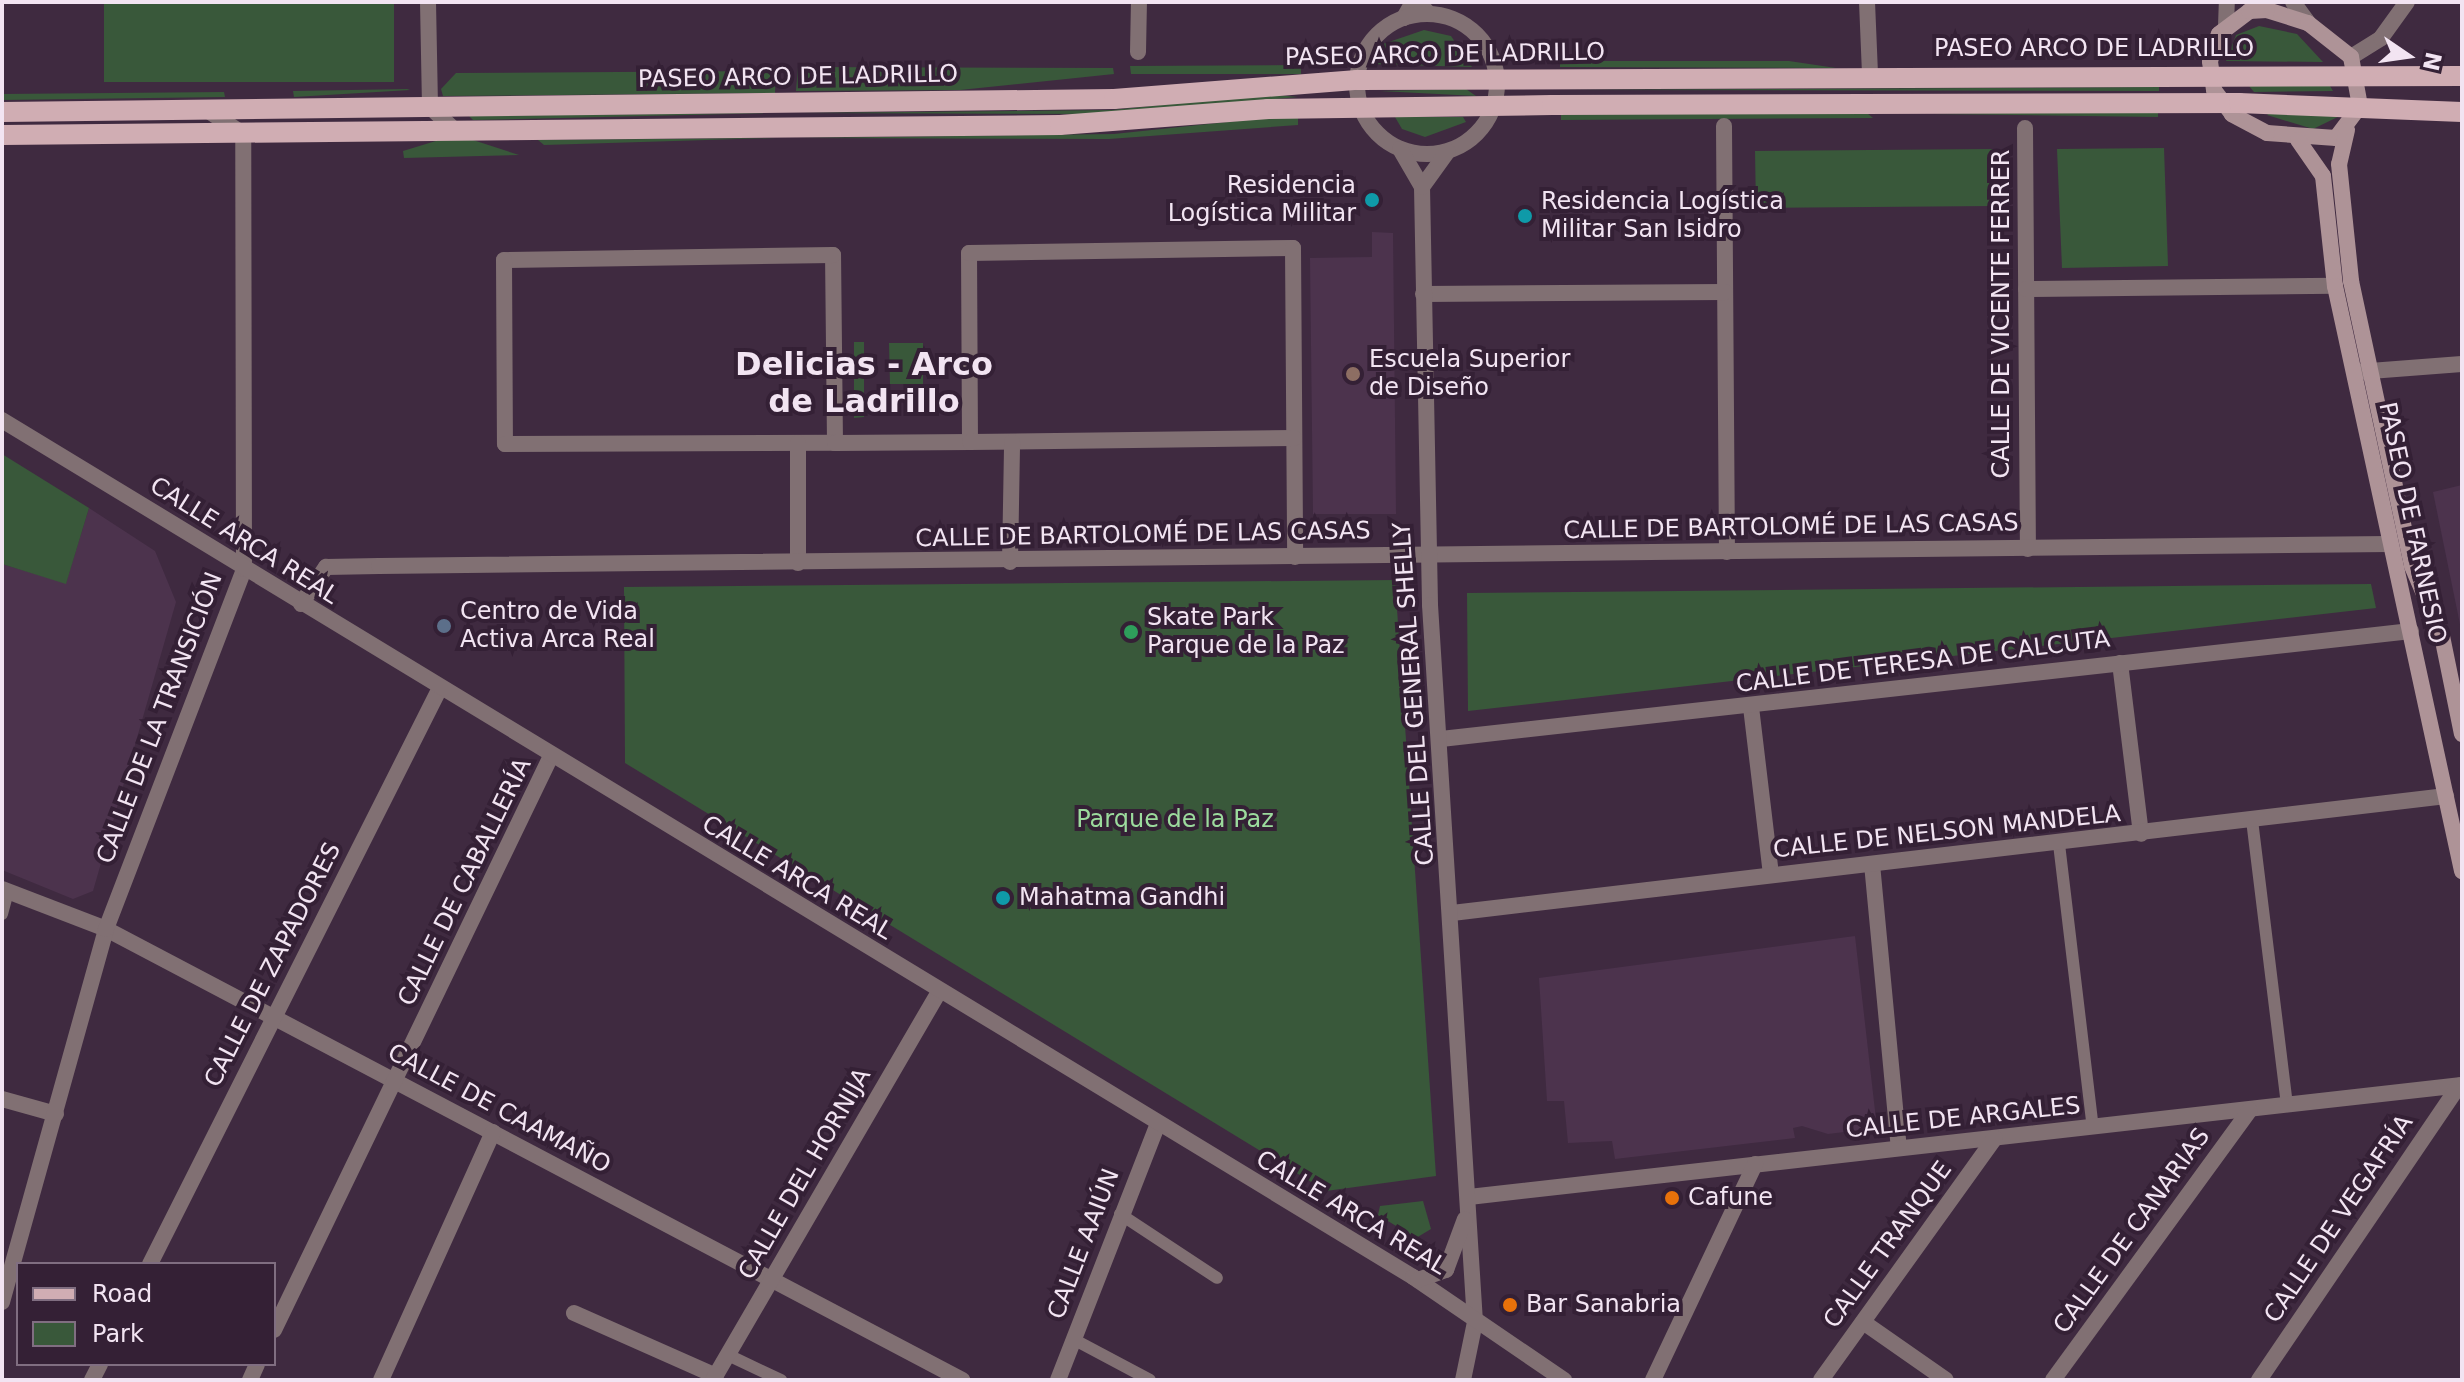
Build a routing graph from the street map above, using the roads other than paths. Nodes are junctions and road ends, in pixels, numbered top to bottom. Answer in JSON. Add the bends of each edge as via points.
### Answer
{"nodes":[{"id":1,"x":428,"y":2,"type":"edge"},
{"id":2,"x":1139,"y":2,"type":"edge"},
{"id":3,"x":1867,"y":2,"type":"edge"},
{"id":4,"x":2227,"y":2,"type":"edge"},
{"id":5,"x":2293,"y":2,"type":"edge"},
{"id":6,"x":2407,"y":2,"type":"edge"},
{"id":7,"x":1420,"y":6,"type":"edge"},
{"id":8,"x":2308,"y":23,"type":"junction"},
{"id":9,"x":2226,"y":26,"type":"junction"},
{"id":10,"x":1138,"y":52,"type":"dead end"},
{"id":11,"x":2355,"y":67,"type":"junction"},
{"id":12,"x":1870,"y":75,"type":"junction"},
{"id":13,"x":2210,"y":76,"type":"junction"},
{"id":14,"x":2462,"y":76,"type":"edge"},
{"id":15,"x":1357,"y":80,"type":"junction"},
{"id":16,"x":1497,"y":80,"type":"junction"},
{"id":17,"x":2221,"y":102,"type":"junction"},
{"id":18,"x":1494,"y":106,"type":"junction"},
{"id":19,"x":2360,"y":106,"type":"junction"},
{"id":20,"x":430,"y":107,"type":"junction"},
{"id":21,"x":207,"y":110,"type":"junction"},
{"id":22,"x":1362,"y":110,"type":"junction"},
{"id":23,"x":2,"y":112,"type":"edge"},
{"id":24,"x":2462,"y":112,"type":"edge"},
{"id":25,"x":1724,"y":126,"type":"dead end"},
{"id":26,"x":2025,"y":128,"type":"dead end"},
{"id":27,"x":2347,"y":130,"type":"junction"},
{"id":28,"x":456,"y":131,"type":"junction"},
{"id":29,"x":243,"y":134,"type":"junction"},
{"id":30,"x":2,"y":135,"type":"edge"},
{"id":31,"x":2298,"y":140,"type":"junction"},
{"id":32,"x":1400,"y":149,"type":"junction"},
{"id":33,"x":1448,"y":151,"type":"junction"},
{"id":34,"x":1422,"y":187,"type":"junction"},
{"id":35,"x":2335,"y":286,"type":"junction"},
{"id":36,"x":2026,"y":289,"type":"junction"},
{"id":37,"x":1725,"y":292,"type":"junction"},
{"id":38,"x":1423,"y":294,"type":"junction"},
{"id":39,"x":2462,"y":364,"type":"edge"},
{"id":40,"x":2361,"y":370,"type":"junction"},
{"id":41,"x":2,"y":420,"type":"edge"},
{"id":42,"x":1294,"y":438,"type":"junction"},
{"id":43,"x":970,"y":442,"type":"junction"},
{"id":44,"x":1012,"y":442,"type":"junction"},
{"id":45,"x":798,"y":443,"type":"junction"},
{"id":46,"x":835,"y":443,"type":"junction"},
{"id":47,"x":2390,"y":544,"type":"junction"},
{"id":48,"x":2028,"y":549,"type":"junction"},
{"id":49,"x":1727,"y":552,"type":"junction"},
{"id":50,"x":1429,"y":556,"type":"junction"},
{"id":51,"x":1295,"y":557,"type":"junction"},
{"id":52,"x":1010,"y":562,"type":"junction"},
{"id":53,"x":798,"y":563,"type":"junction"},
{"id":54,"x":244,"y":569,"type":"junction"},
{"id":55,"x":301,"y":604,"type":"junction"},
{"id":56,"x":2411,"y":631,"type":"junction"},
{"id":57,"x":2120,"y":663,"type":"junction"},
{"id":58,"x":440,"y":688,"type":"junction"},
{"id":59,"x":1751,"y":707,"type":"junction"},
{"id":60,"x":2462,"y":734,"type":"edge"},
{"id":61,"x":1441,"y":739,"type":"junction"},
{"id":62,"x":551,"y":756,"type":"junction"},
{"id":63,"x":2446,"y":796,"type":"junction"},
{"id":64,"x":2252,"y":820,"type":"junction"},
{"id":65,"x":2141,"y":834,"type":"junction"},
{"id":66,"x":2059,"y":844,"type":"junction"},
{"id":67,"x":1872,"y":864,"type":"junction"},
{"id":68,"x":2462,"y":871,"type":"edge"},
{"id":69,"x":1771,"y":875,"type":"junction"},
{"id":70,"x":5,"y":890,"type":"edge"},
{"id":71,"x":1452,"y":913,"type":"junction"},
{"id":72,"x":2,"y":914,"type":"edge"},
{"id":73,"x":106,"y":929,"type":"junction"},
{"id":74,"x":939,"y":992,"type":"junction"},
{"id":75,"x":273,"y":1019,"type":"junction"},
{"id":76,"x":396,"y":1081,"type":"junction"},
{"id":77,"x":2460,"y":1085,"type":"edge"},
{"id":78,"x":2,"y":1099,"type":"edge"},
{"id":79,"x":2287,"y":1105,"type":"junction"},
{"id":80,"x":2250,"y":1110,"type":"junction"},
{"id":81,"x":56,"y":1114,"type":"junction"},
{"id":82,"x":1157,"y":1126,"type":"junction"},
{"id":83,"x":2093,"y":1128,"type":"junction"},
{"id":84,"x":493,"y":1132,"type":"junction"},
{"id":85,"x":1995,"y":1138,"type":"junction"},
{"id":86,"x":1899,"y":1148,"type":"junction"},
{"id":87,"x":1755,"y":1164,"type":"junction"},
{"id":88,"x":1469,"y":1197,"type":"junction"},
{"id":89,"x":1120,"y":1214,"type":"junction"},
{"id":90,"x":151,"y":1262,"type":"edge"},
{"id":91,"x":1217,"y":1278,"type":"dead end"},
{"id":92,"x":1418,"y":1280,"type":"junction"},
{"id":93,"x":771,"y":1281,"type":"junction"},
{"id":94,"x":2,"y":1302,"type":"edge"},
{"id":95,"x":574,"y":1313,"type":"dead end"},
{"id":96,"x":1475,"y":1322,"type":"junction"},
{"id":97,"x":1863,"y":1322,"type":"junction"},
{"id":98,"x":276,"y":1326,"type":"edge"},
{"id":99,"x":1073,"y":1339,"type":"junction"},
{"id":100,"x":728,"y":1355,"type":"junction"},
{"id":101,"x":714,"y":1378,"type":"edge"},
{"id":102,"x":2263,"y":1379,"type":"edge"},
{"id":103,"x":381,"y":1380,"type":"edge"},
{"id":104,"x":781,"y":1380,"type":"edge"},
{"id":105,"x":962,"y":1380,"type":"edge"},
{"id":106,"x":1058,"y":1380,"type":"edge"},
{"id":107,"x":1150,"y":1380,"type":"edge"},
{"id":108,"x":1463,"y":1380,"type":"edge"},
{"id":109,"x":1564,"y":1380,"type":"edge"},
{"id":110,"x":1653,"y":1380,"type":"edge"},
{"id":111,"x":1821,"y":1380,"type":"edge"},
{"id":112,"x":1946,"y":1380,"type":"edge"},
{"id":113,"x":2053,"y":1380,"type":"edge"}],
"edges":[{"from":1,"to":20,"type":"street"},
{"from":2,"to":10,"type":"street"},
{"from":3,"to":12,"type":"street"},
{"from":4,"to":9,"type":"street"},
{"from":5,"to":8,"type":"street"},
{"from":6,"to":11,"type":"street"},
{"from":7,"to":15,"type":"street","via":[[1367,48]]},
{"from":7,"to":16,"type":"street","via":[[1470,28]]},
{"from":8,"to":9,"type":"main road","via":[[2267,10]]},
{"from":8,"to":11,"type":"main road"},
{"from":9,"to":13,"type":"main road","via":[[2212,49]]},
{"from":11,"to":13,"type":"main road","name":"PASEO ARCO DE LADRILLO"},
{"from":11,"to":14,"type":"main road","name":"PASEO ARCO DE LADRILLO"},
{"from":11,"to":19,"type":"main road"},
{"from":12,"to":13,"type":"main road","name":"PASEO ARCO DE LADRILLO"},
{"from":12,"to":16,"type":"main road","name":"PASEO ARCO DE LADRILLO"},
{"from":13,"to":17,"type":"main road"},
{"from":15,"to":16,"type":"main road","name":"PASEO ARCO DE LADRILLO"},
{"from":15,"to":20,"type":"main road","name":"PASEO ARCO DE LADRILLO","via":[[1114,99]]},
{"from":15,"to":22,"type":"street"},
{"from":16,"to":18,"type":"street"},
{"from":17,"to":18,"type":"main road","name":"PASEO ARCO DE LADRILLO"},
{"from":17,"to":19,"type":"main road","name":"PASEO ARCO DE LADRILLO"},
{"from":17,"to":31,"type":"main road","via":[[2247,124]]},
{"from":18,"to":22,"type":"main road","name":"PASEO ARCO DE LADRILLO"},
{"from":18,"to":33,"type":"street","via":[[1480,131]]},
{"from":19,"to":24,"type":"main road","name":"PASEO ARCO DE LADRILLO"},
{"from":19,"to":27,"type":"main road","name":"PASEO DE FARNESIO"},
{"from":20,"to":21,"type":"main road","name":"PASEO ARCO DE LADRILLO"},
{"from":20,"to":28,"type":"street"},
{"from":21,"to":23,"type":"main road","name":"PASEO ARCO DE LADRILLO"},
{"from":21,"to":29,"type":"street"},
{"from":22,"to":28,"type":"main road","name":"PASEO ARCO DE LADRILLO","via":[[1268,109],[1060,125]]},
{"from":22,"to":32,"type":"street","name":"CALLE DEL GENERAL SHELLY"},
{"from":25,"to":37,"type":"street"},
{"from":26,"to":36,"type":"street","name":"CALLE DE VICENTE FERRER"},
{"from":27,"to":31,"type":"main road","via":[[2324,141]]},
{"from":27,"to":40,"type":"main road","name":"PASEO DE FARNESIO","via":[[2340,172]]},
{"from":28,"to":29,"type":"main road","name":"PASEO ARCO DE LADRILLO"},
{"from":29,"to":30,"type":"main road","name":"PASEO ARCO DE LADRILLO"},
{"from":29,"to":54,"type":"street","name":"CALLE DE LA TRANSICIÓN"},
{"from":31,"to":35,"type":"main road","name":"PASEO DE FARNESIO","via":[[2323,176]]},
{"from":32,"to":33,"type":"street"},
{"from":32,"to":34,"type":"street","name":"CALLE DEL GENERAL SHELLY"},
{"from":33,"to":34,"type":"street"},
{"from":34,"to":38,"type":"street","name":"CALLE DEL GENERAL SHELLY"},
{"from":35,"to":36,"type":"street"},
{"from":35,"to":40,"type":"main road","name":"PASEO DE FARNESIO"},
{"from":36,"to":48,"type":"street","name":"CALLE DE VICENTE FERRER"},
{"from":37,"to":38,"type":"street"},
{"from":37,"to":49,"type":"street"},
{"from":38,"to":50,"type":"street","name":"CALLE DEL GENERAL SHELLY"},
{"from":39,"to":40,"type":"street"},
{"from":40,"to":47,"type":"main road","name":"PASEO DE FARNESIO"},
{"from":40,"to":60,"type":"main road","name":"PASEO DE FARNESIO","via":[[2412,566],[2442,636]]},
{"from":41,"to":54,"type":"street","name":"CALLE ARCA REAL"},
{"from":42,"to":43,"type":"street","via":[[1293,248],[969,253]]},
{"from":42,"to":44,"type":"street"},
{"from":42,"to":51,"type":"street"},
{"from":43,"to":44,"type":"street"},
{"from":43,"to":46,"type":"street"},
{"from":44,"to":52,"type":"street"},
{"from":45,"to":46,"type":"street"},
{"from":45,"to":46,"type":"street","via":[[505,444],[504,260],[833,255]]},
{"from":45,"to":53,"type":"street"},
{"from":47,"to":48,"type":"street","name":"CALLE DE BARTOLOMÉ DE LAS CASAS"},
{"from":47,"to":56,"type":"main road","name":"PASEO DE FARNESIO"},
{"from":48,"to":49,"type":"street","name":"CALLE DE BARTOLOMÉ DE LAS CASAS"},
{"from":49,"to":50,"type":"street","name":"CALLE DE BARTOLOMÉ DE LAS CASAS"},
{"from":50,"to":51,"type":"street","name":"CALLE DE BARTOLOMÉ DE LAS CASAS"},
{"from":50,"to":61,"type":"street","name":"CALLE DEL GENERAL SHELLY"},
{"from":51,"to":52,"type":"street","name":"CALLE DE BARTOLOMÉ DE LAS CASAS"},
{"from":52,"to":53,"type":"street","name":"CALLE DE BARTOLOMÉ DE LAS CASAS"},
{"from":53,"to":55,"type":"street","name":"CALLE DE BARTOLOMÉ DE LAS CASAS","via":[[326,567]]},
{"from":54,"to":55,"type":"street","name":"CALLE ARCA REAL"},
{"from":54,"to":73,"type":"street","name":"CALLE DE LA TRANSICIÓN"},
{"from":55,"to":58,"type":"street","name":"CALLE ARCA REAL"},
{"from":56,"to":57,"type":"street","name":"CALLE DE TERESA DE CALCUTA"},
{"from":56,"to":63,"type":"main road","name":"PASEO DE FARNESIO"},
{"from":57,"to":59,"type":"street","name":"CALLE DE TERESA DE CALCUTA"},
{"from":57,"to":65,"type":"street"},
{"from":58,"to":62,"type":"street","name":"CALLE ARCA REAL"},
{"from":58,"to":75,"type":"street","name":"CALLE DE ZAPADORES"},
{"from":59,"to":61,"type":"street","name":"CALLE DE TERESA DE CALCUTA"},
{"from":59,"to":69,"type":"street"},
{"from":61,"to":71,"type":"street","name":"CALLE DEL GENERAL SHELLY"},
{"from":62,"to":74,"type":"street","name":"CALLE ARCA REAL"},
{"from":62,"to":76,"type":"street","name":"CALLE DE CABALLERÍA"},
{"from":63,"to":64,"type":"street","name":"CALLE DE NELSON MANDELA"},
{"from":63,"to":68,"type":"main road","name":"PASEO DE FARNESIO"},
{"from":64,"to":65,"type":"street","name":"CALLE DE NELSON MANDELA"},
{"from":64,"to":79,"type":"street"},
{"from":65,"to":66,"type":"street","name":"CALLE DE NELSON MANDELA"},
{"from":66,"to":67,"type":"street","name":"CALLE DE NELSON MANDELA"},
{"from":66,"to":83,"type":"street"},
{"from":67,"to":69,"type":"street","name":"CALLE DE NELSON MANDELA"},
{"from":67,"to":86,"type":"street"},
{"from":69,"to":71,"type":"street","name":"CALLE DE NELSON MANDELA"},
{"from":70,"to":72,"type":"street","name":"CALLE DE CAAMAÑO"},
{"from":70,"to":73,"type":"street","name":"CALLE DE CAAMAÑO"},
{"from":71,"to":88,"type":"street","name":"CALLE DEL GENERAL SHELLY"},
{"from":73,"to":75,"type":"street","name":"CALLE DE CAAMAÑO"},
{"from":73,"to":81,"type":"street","name":"CALLE DE LA TRANSICIÓN"},
{"from":74,"to":82,"type":"street","name":"CALLE ARCA REAL"},
{"from":74,"to":93,"type":"street","name":"CALLE DEL HORNIJA"},
{"from":75,"to":76,"type":"street","name":"CALLE DE CAAMAÑO"},
{"from":75,"to":90,"type":"street","name":"CALLE DE ZAPADORES"},
{"from":76,"to":84,"type":"street","name":"CALLE DE CAAMAÑO"},
{"from":76,"to":98,"type":"street","name":"CALLE DE CABALLERÍA"},
{"from":77,"to":79,"type":"street","name":"CALLE DE ARGALES"},
{"from":77,"to":102,"type":"street","name":"CALLE DE VEGAFRÍA"},
{"from":78,"to":81,"type":"street"},
{"from":79,"to":80,"type":"street","name":"CALLE DE ARGALES"},
{"from":80,"to":83,"type":"street","name":"CALLE DE ARGALES"},
{"from":80,"to":113,"type":"street","name":"CALLE DE CANARIAS"},
{"from":81,"to":94,"type":"street","name":"CALLE DE LA TRANSICIÓN"},
{"from":82,"to":89,"type":"street","name":"CALLE AAIÚN"},
{"from":82,"to":92,"type":"street","name":"CALLE ARCA REAL"},
{"from":83,"to":85,"type":"street","name":"CALLE DE ARGALES"},
{"from":84,"to":93,"type":"street","name":"CALLE DE CAAMAÑO"},
{"from":84,"to":103,"type":"street"},
{"from":85,"to":86,"type":"street","name":"CALLE DE ARGALES"},
{"from":85,"to":97,"type":"street","name":"CALLE TRANQUE"},
{"from":86,"to":87,"type":"street","name":"CALLE DE ARGALES"},
{"from":87,"to":88,"type":"street","name":"CALLE DE ARGALES"},
{"from":87,"to":110,"type":"street"},
{"from":88,"to":92,"type":"street","name":"CALLE DEL GENERAL SHELLY","via":[[1453,1261]]},
{"from":88,"to":96,"type":"street","name":"CALLE DEL GENERAL SHELLY"},
{"from":89,"to":91,"type":"street"},
{"from":89,"to":99,"type":"street","name":"CALLE AAIÚN"},
{"from":92,"to":96,"type":"street","name":"CALLE ARCA REAL"},
{"from":93,"to":100,"type":"street","name":"CALLE DEL HORNIJA"},
{"from":93,"to":105,"type":"street","name":"CALLE DE CAAMAÑO"},
{"from":95,"to":101,"type":"street"},
{"from":96,"to":108,"type":"street","name":"CALLE DEL GENERAL SHELLY"},
{"from":96,"to":109,"type":"street","name":"CALLE ARCA REAL"},
{"from":97,"to":111,"type":"street","name":"CALLE TRANQUE"},
{"from":97,"to":112,"type":"street"},
{"from":99,"to":106,"type":"street","name":"CALLE AAIÚN"},
{"from":99,"to":107,"type":"street"},
{"from":100,"to":101,"type":"street","name":"CALLE DEL HORNIJA"},
{"from":100,"to":104,"type":"street"}]}
